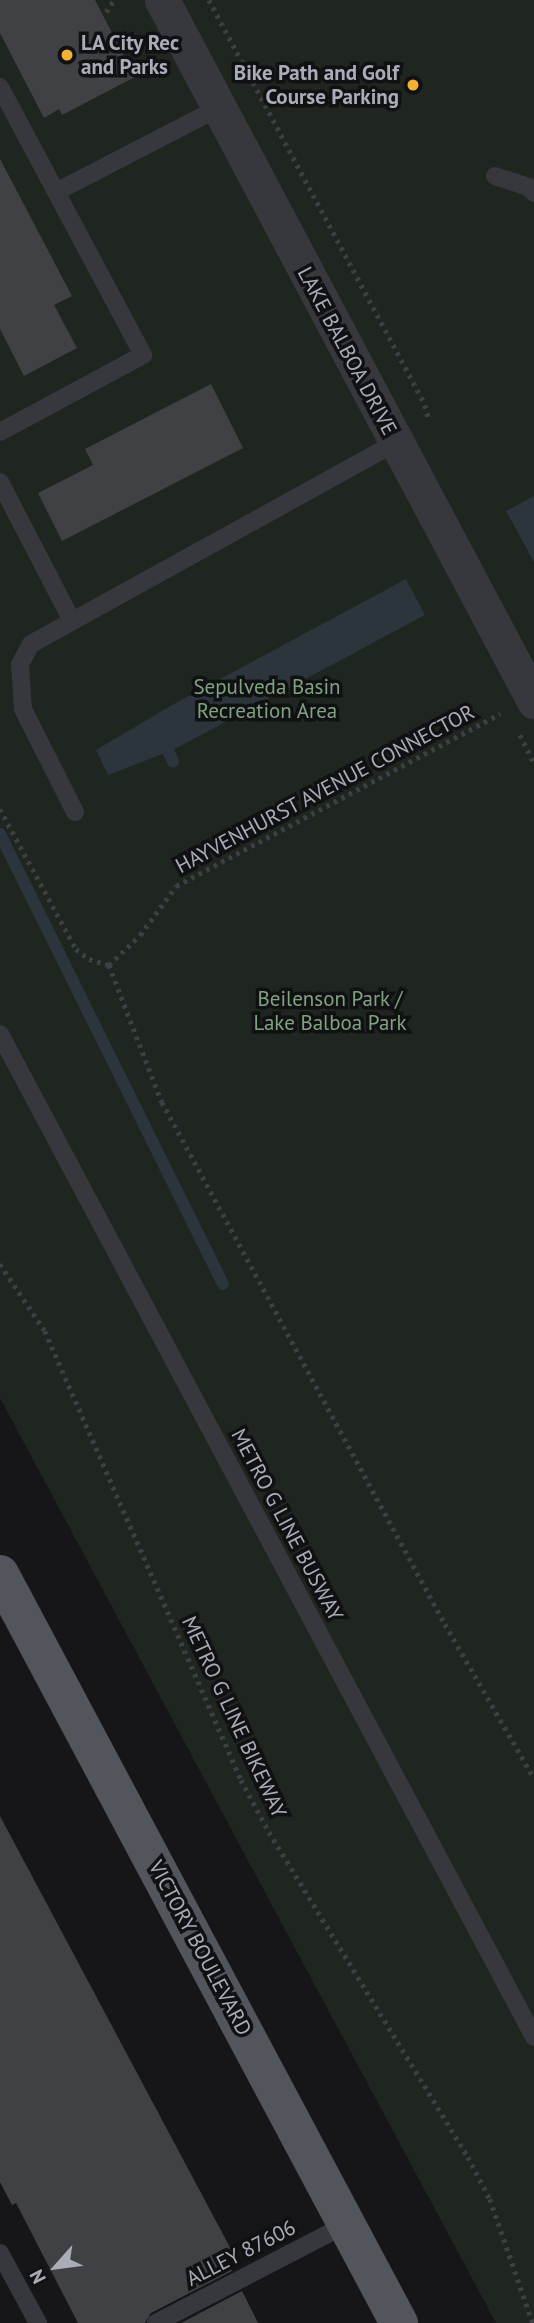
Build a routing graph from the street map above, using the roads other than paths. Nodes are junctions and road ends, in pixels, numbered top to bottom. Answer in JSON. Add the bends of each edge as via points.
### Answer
{"nodes":[{"id":1,"x":162,"y":0,"type":"edge"},
{"id":2,"x":0,"y":86,"type":"edge"},
{"id":3,"x":218,"y":108,"type":"junction"},
{"id":4,"x":495,"y":176,"type":"dead end"},
{"id":5,"x":532,"y":188,"type":"edge"},
{"id":6,"x":58,"y":191,"type":"junction"},
{"id":7,"x":0,"y":432,"type":"edge"},
{"id":8,"x":395,"y":443,"type":"junction"},
{"id":9,"x":0,"y":482,"type":"edge"},
{"id":10,"x":72,"y":621,"type":"junction"},
{"id":11,"x":526,"y":707,"type":"edge"},
{"id":12,"x":75,"y":812,"type":"dead end"},
{"id":13,"x":0,"y":1034,"type":"edge"},
{"id":14,"x":0,"y":1574,"type":"edge"},
{"id":15,"x":534,"y":2037,"type":"edge"},
{"id":16,"x":347,"y":2224,"type":"junction"},
{"id":17,"x":0,"y":2252,"type":"edge"},
{"id":18,"x":38,"y":2323,"type":"edge"},
{"id":19,"x":156,"y":2323,"type":"edge"},
{"id":20,"x":399,"y":2323,"type":"edge"}],
"edges":[{"from":1,"to":3,"type":"street","name":"LAKE BALBOA DRIVE"},
{"from":2,"to":6,"type":"lane"},
{"from":3,"to":6,"type":"lane"},
{"from":3,"to":8,"type":"street","name":"LAKE BALBOA DRIVE"},
{"from":4,"to":5,"type":"lane"},
{"from":6,"to":7,"type":"lane","via":[[143,355]]},
{"from":8,"to":10,"type":"lane"},
{"from":8,"to":11,"type":"street","name":"LAKE BALBOA DRIVE"},
{"from":9,"to":10,"type":"lane"},
{"from":10,"to":12,"type":"lane","via":[[32,644],[20,664],[23,709]]},
{"from":13,"to":15,"type":"lane","name":"METRO G LINE BUSWAY"},
{"from":14,"to":16,"type":"main road","name":"VICTORY BOULEVARD"},
{"from":16,"to":19,"type":"lane","name":"ALLEY 87606"},
{"from":16,"to":20,"type":"main road","name":"VICTORY BOULEVARD"},
{"from":17,"to":18,"type":"lane"}]}
